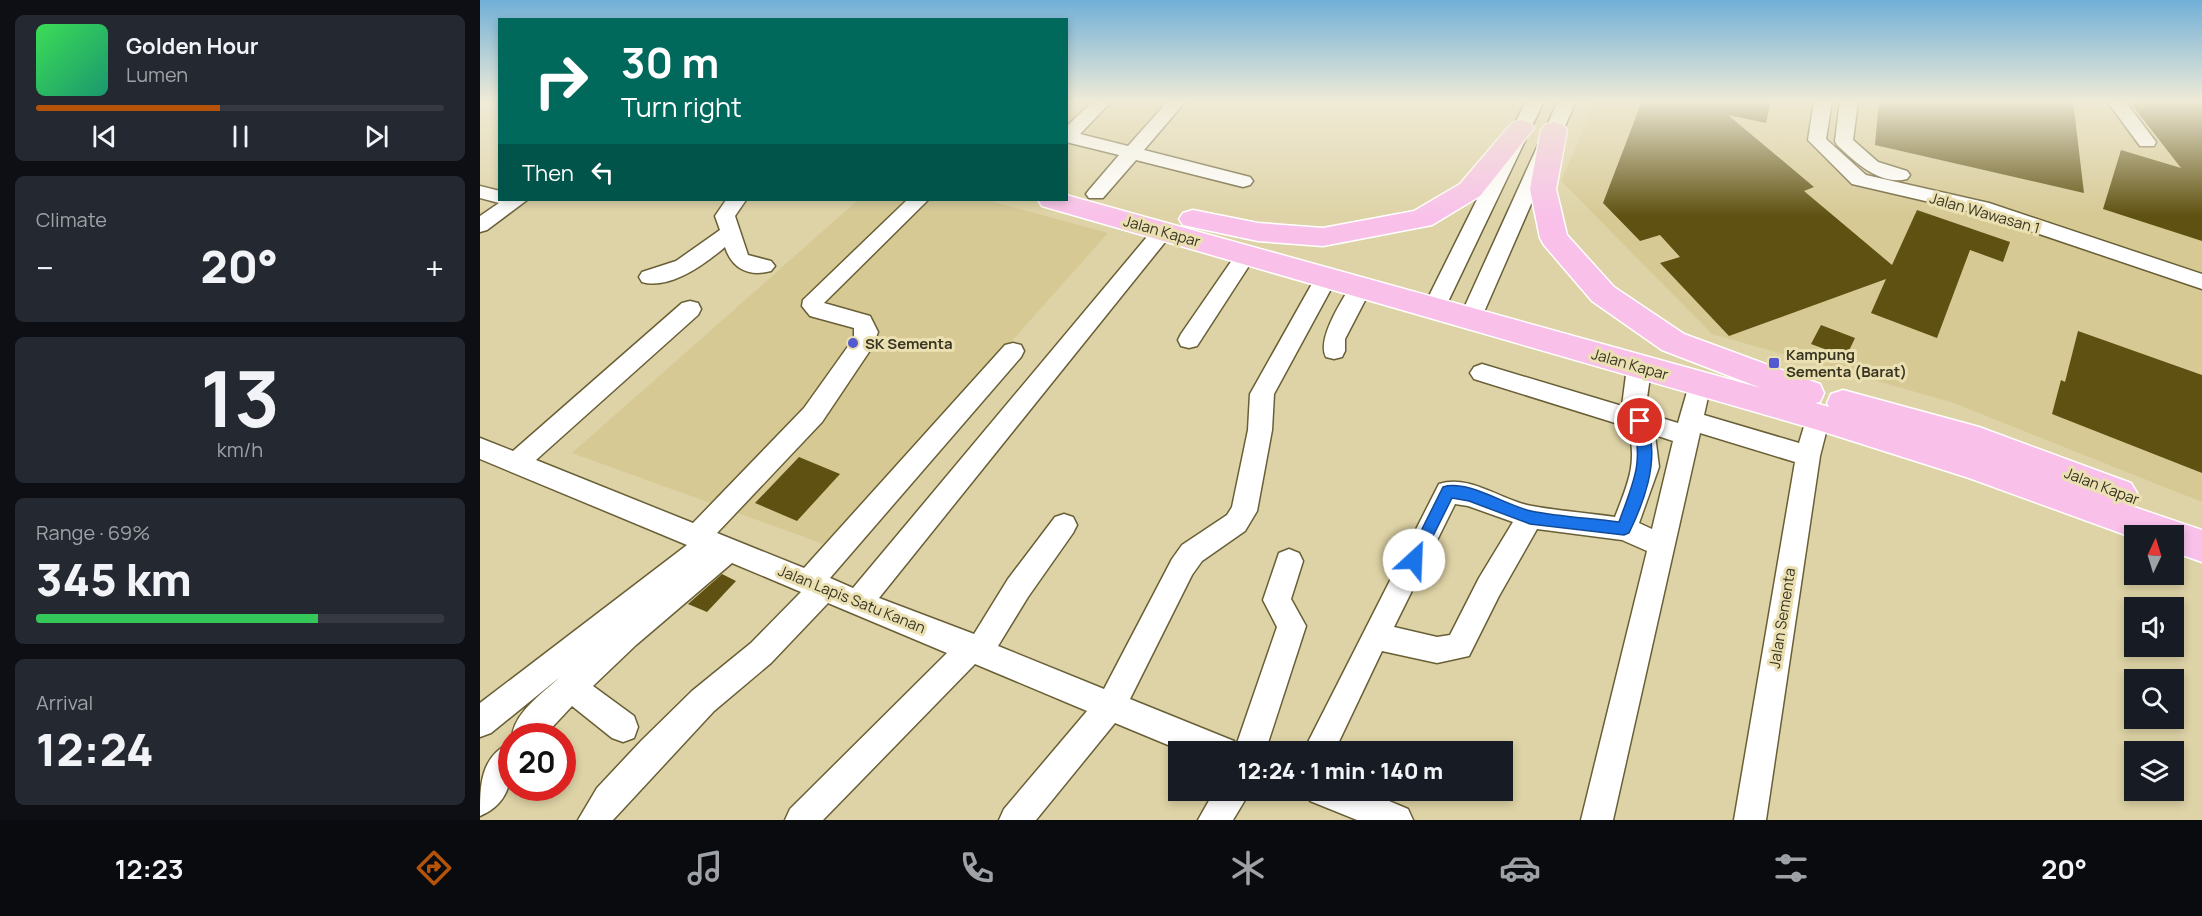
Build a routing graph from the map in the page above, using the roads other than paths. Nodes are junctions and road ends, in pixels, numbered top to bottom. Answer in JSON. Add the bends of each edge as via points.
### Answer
{"nodes":[{"id":1,"x":1079,"y":139,"type":"edge"},
{"id":2,"x":1141,"y":139,"type":"edge"},
{"id":3,"x":1512,"y":139,"type":"edge"},
{"id":4,"x":1516,"y":139,"type":"edge"},
{"id":5,"x":1550,"y":139,"type":"edge"},
{"id":6,"x":1552,"y":139,"type":"edge"},
{"id":7,"x":1817,"y":139,"type":"edge"},
{"id":8,"x":1844,"y":139,"type":"edge"},
{"id":9,"x":2144,"y":139,"type":"edge"},
{"id":10,"x":2146,"y":142,"type":"dead end"},
{"id":11,"x":1130,"y":153,"type":"junction"},
{"id":12,"x":1243,"y":181,"type":"dead end"},
{"id":13,"x":1068,"y":187,"type":"edge"},
{"id":14,"x":480,"y":192,"type":"edge"},
{"id":15,"x":1095,"y":194,"type":"junction"},
{"id":16,"x":498,"y":196,"type":"edge"},
{"id":17,"x":509,"y":201,"type":"edge"},
{"id":18,"x":735,"y":201,"type":"edge"},
{"id":19,"x":917,"y":201,"type":"edge"},
{"id":20,"x":1057,"y":201,"type":"edge"},
{"id":21,"x":1157,"y":221,"type":"junction"},
{"id":22,"x":480,"y":225,"type":"edge"},
{"id":23,"x":729,"y":233,"type":"junction"},
{"id":24,"x":1246,"y":255,"type":"junction"},
{"id":25,"x":2202,"y":264,"type":"edge"},
{"id":26,"x":764,"y":267,"type":"dead end"},
{"id":27,"x":650,"y":277,"type":"dead end"},
{"id":28,"x":1326,"y":278,"type":"junction"},
{"id":29,"x":2202,"y":282,"type":"edge"},
{"id":30,"x":1361,"y":287,"type":"junction"},
{"id":31,"x":1438,"y":300,"type":"junction"},
{"id":32,"x":690,"y":309,"type":"dead end"},
{"id":33,"x":1474,"y":310,"type":"junction"},
{"id":34,"x":1189,"y":340,"type":"dead end"},
{"id":35,"x":1013,"y":351,"type":"dead end"},
{"id":36,"x":1334,"y":351,"type":"dead end"},
{"id":37,"x":1639,"y":367,"type":"junction"},
{"id":38,"x":1482,"y":374,"type":"dead end"},
{"id":39,"x":1699,"y":384,"type":"junction"},
{"id":40,"x":1813,"y":405,"type":"junction"},
{"id":41,"x":1640,"y":421,"type":"junction"},
{"id":42,"x":1689,"y":428,"type":"junction"},
{"id":43,"x":480,"y":448,"type":"edge"},
{"id":44,"x":1808,"y":456,"type":"junction"},
{"id":45,"x":516,"y":463,"type":"junction"},
{"id":46,"x":1530,"y":518,"type":"junction"},
{"id":47,"x":1064,"y":525,"type":"dead end"},
{"id":48,"x":2202,"y":525,"type":"edge"},
{"id":49,"x":1624,"y":529,"type":"junction"},
{"id":50,"x":713,"y":542,"type":"junction"},
{"id":51,"x":1662,"y":545,"type":"junction"},
{"id":52,"x":2202,"y":546,"type":"edge"},
{"id":53,"x":1289,"y":561,"type":"dead end"},
{"id":54,"x":817,"y":584,"type":"junction"},
{"id":55,"x":858,"y":603,"type":"junction"},
{"id":56,"x":1375,"y":636,"type":"junction"},
{"id":57,"x":976,"y":649,"type":"junction"},
{"id":58,"x":571,"y":687,"type":"junction"},
{"id":59,"x":1110,"y":705,"type":"junction"},
{"id":60,"x":480,"y":722,"type":"edge"},
{"id":61,"x":535,"y":723,"type":"edge"},
{"id":62,"x":623,"y":727,"type":"dead end"},
{"id":63,"x":1197,"y":741,"type":"edge"},
{"id":64,"x":1253,"y":741,"type":"edge"},
{"id":65,"x":1323,"y":741,"type":"edge"},
{"id":66,"x":498,"y":776,"type":"edge"},
{"id":67,"x":480,"y":800,"type":"edge"},
{"id":68,"x":1227,"y":801,"type":"edge"},
{"id":69,"x":1348,"y":801,"type":"edge"},
{"id":70,"x":594,"y":820,"type":"edge"},
{"id":71,"x":801,"y":820,"type":"edge"},
{"id":72,"x":1015,"y":820,"type":"edge"},
{"id":73,"x":1214,"y":820,"type":"edge"},
{"id":74,"x":1396,"y":820,"type":"edge"},
{"id":75,"x":1598,"y":820,"type":"edge"},
{"id":76,"x":1750,"y":820,"type":"edge"}],
"edges":[{"from":1,"to":11,"type":"street"},
{"from":2,"to":11,"type":"street"},
{"from":3,"to":21,"type":"highway","via":[[1470,190],[1422,219],[1323,237]]},
{"from":4,"to":31,"type":"street"},
{"from":5,"to":33,"type":"street"},
{"from":6,"to":40,"type":"highway","via":[[1543,189],[1554,238],[1603,294],[1673,342]]},
{"from":7,"to":29,"type":"street","name":"Jalan Wawasan 1","via":[[1859,180],[1982,208]]},
{"from":8,"to":25,"type":"street","name":"Jalan Wawasan 1","via":[[1871,166],[1888,173],[1990,194]]},
{"from":9,"to":10,"type":"street"},
{"from":11,"to":12,"type":"street"},
{"from":11,"to":15,"type":"street"},
{"from":13,"to":15,"type":"highway","name":"Jalan Kapar"},
{"from":14,"to":16,"type":"street"},
{"from":15,"to":21,"type":"highway","name":"Jalan Kapar"},
{"from":17,"to":22,"type":"street"},
{"from":18,"to":23,"type":"street","via":[[725,216]]},
{"from":19,"to":50,"type":"street","via":[[814,300],[813,306],[818,310],[862,322],[867,332],[864,340],[813,415],[779,453]]},
{"from":20,"to":21,"type":"highway","name":"Jalan Kapar"},
{"from":21,"to":24,"type":"highway","name":"Jalan Kapar"},
{"from":21,"to":31,"type":"highway","name":"Jalan Kapar"},
{"from":21,"to":55,"type":"street"},
{"from":23,"to":26,"type":"street","via":[[739,258],[746,264]]},
{"from":23,"to":27,"type":"street","via":[[695,263]]},
{"from":24,"to":28,"type":"highway","name":"Jalan Kapar"},
{"from":24,"to":34,"type":"street"},
{"from":28,"to":30,"type":"highway","name":"Jalan Kapar"},
{"from":28,"to":59,"type":"street","via":[[1262,394],[1260,430],[1244,511],[1236,524],[1204,543],[1182,567]]},
{"from":30,"to":31,"type":"highway","name":"Jalan Kapar"},
{"from":30,"to":36,"type":"street","via":[[1334,339]]},
{"from":31,"to":33,"type":"highway","name":"Jalan Kapar"},
{"from":32,"to":45,"type":"street"},
{"from":33,"to":37,"type":"highway","name":"Jalan Kapar"},
{"from":33,"to":40,"type":"highway","name":"Jalan Kapar"},
{"from":35,"to":54,"type":"street"},
{"from":37,"to":39,"type":"highway","name":"Jalan Kapar"},
{"from":37,"to":41,"type":"street","via":[[1633,393]]},
{"from":38,"to":41,"type":"street"},
{"from":39,"to":40,"type":"highway","name":"Jalan Kapar"},
{"from":39,"to":42,"type":"street"},
{"from":40,"to":44,"type":"street","name":"Jalan Sementa"},
{"from":40,"to":48,"type":"highway","name":"Jalan Kapar","via":[[1979,440]]},
{"from":40,"to":52,"type":"highway","name":"Jalan Kapar"},
{"from":41,"to":42,"type":"street"},
{"from":41,"to":49,"type":"street","via":[[1646,467]]},
{"from":42,"to":44,"type":"street"},
{"from":42,"to":51,"type":"street"},
{"from":43,"to":45,"type":"street","name":"Jalan Lapis Satu Kanan"},
{"from":44,"to":76,"type":"street","name":"Jalan Sementa"},
{"from":45,"to":50,"type":"street","name":"Jalan Lapis Satu Kanan"},
{"from":46,"to":49,"type":"street"},
{"from":46,"to":56,"type":"street","via":[[1459,647],[1437,650]]},
{"from":46,"to":56,"type":"street","via":[[1469,495],[1448,492]]},
{"from":47,"to":57,"type":"street"},
{"from":49,"to":51,"type":"street"},
{"from":50,"to":54,"type":"street","name":"Jalan Lapis Satu Kanan"},
{"from":50,"to":58,"type":"street","via":[[626,636]]},
{"from":50,"to":60,"type":"street"},
{"from":51,"to":75,"type":"street"},
{"from":53,"to":64,"type":"street","via":[[1277,600],[1292,626]]},
{"from":54,"to":55,"type":"street","name":"Jalan Lapis Satu Kanan"},
{"from":54,"to":70,"type":"street","via":[[761,653],[703,701],[652,752]]},
{"from":55,"to":57,"type":"street","name":"Jalan Lapis Satu Kanan"},
{"from":56,"to":65,"type":"street"},
{"from":57,"to":59,"type":"street","name":"Jalan Lapis Satu Kanan"},
{"from":57,"to":71,"type":"street"},
{"from":58,"to":61,"type":"street"},
{"from":58,"to":62,"type":"street"},
{"from":59,"to":63,"type":"street","name":"Jalan Lapis Satu Kanan"},
{"from":59,"to":72,"type":"street"},
{"from":66,"to":67,"type":"street"},
{"from":68,"to":73,"type":"street"},
{"from":69,"to":74,"type":"street"}]}
